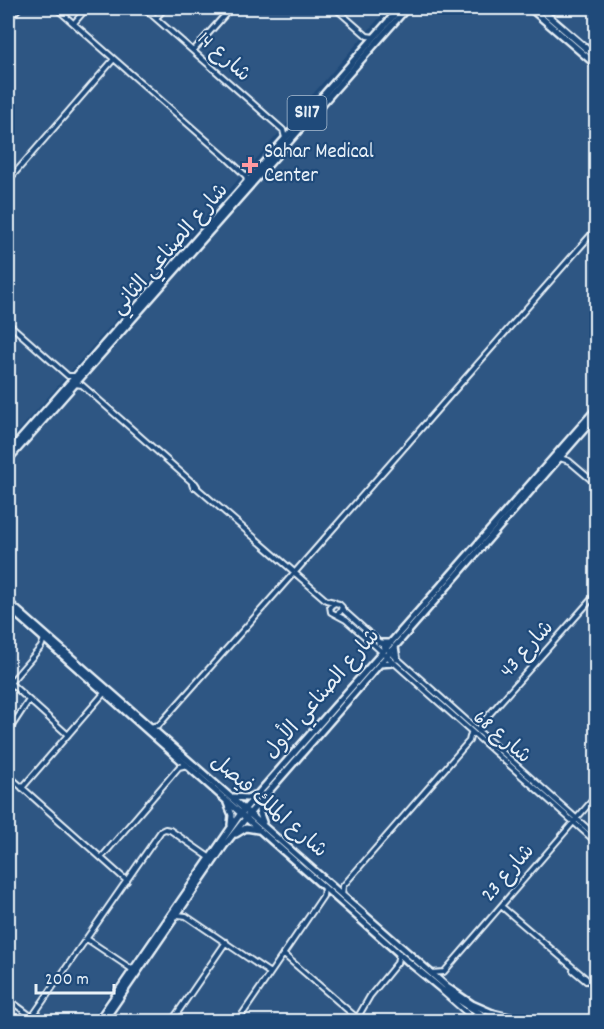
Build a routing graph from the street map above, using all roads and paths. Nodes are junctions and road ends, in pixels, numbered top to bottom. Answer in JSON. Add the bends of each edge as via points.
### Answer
{"nodes":[{"id":1,"x":19,"y":8,"type":"edge"},
{"id":2,"x":56,"y":8,"type":"edge"},
{"id":3,"x":87,"y":8,"type":"edge"},
{"id":4,"x":144,"y":8,"type":"edge"},
{"id":5,"x":165,"y":8,"type":"edge"},
{"id":6,"x":231,"y":8,"type":"edge"},
{"id":7,"x":335,"y":8,"type":"edge"},
{"id":8,"x":400,"y":8,"type":"edge"},
{"id":9,"x":407,"y":8,"type":"edge"},
{"id":10,"x":531,"y":8,"type":"edge"},
{"id":11,"x":539,"y":8,"type":"edge"},
{"id":12,"x":156,"y":18,"type":"junction"},
{"id":13,"x":8,"y":20,"type":"edge"},
{"id":14,"x":74,"y":23,"type":"junction"},
{"id":15,"x":367,"y":36,"type":"junction"},
{"id":16,"x":375,"y":37,"type":"junction"},
{"id":17,"x":369,"y":44,"type":"junction"},
{"id":18,"x":193,"y":51,"type":"junction"},
{"id":19,"x":597,"y":57,"type":"edge"},
{"id":20,"x":114,"y":59,"type":"junction"},
{"id":21,"x":597,"y":66,"type":"edge"},
{"id":22,"x":283,"y":130,"type":"junction"},
{"id":23,"x":291,"y":130,"type":"junction"},
{"id":24,"x":285,"y":138,"type":"junction"},
{"id":25,"x":244,"y":174,"type":"junction"},
{"id":26,"x":252,"y":176,"type":"junction"},
{"id":27,"x":8,"y":181,"type":"edge"},
{"id":28,"x":246,"y":182,"type":"junction"},
{"id":29,"x":597,"y":229,"type":"edge"},
{"id":30,"x":8,"y":323,"type":"edge"},
{"id":31,"x":68,"y":376,"type":"junction"},
{"id":32,"x":78,"y":377,"type":"junction"},
{"id":33,"x":72,"y":384,"type":"junction"},
{"id":34,"x":82,"y":385,"type":"junction"},
{"id":35,"x":597,"y":409,"type":"edge"},
{"id":36,"x":597,"y":416,"type":"edge"},
{"id":37,"x":566,"y":452,"type":"junction"},
{"id":38,"x":8,"y":453,"type":"edge"},
{"id":39,"x":560,"y":458,"type":"junction"},
{"id":40,"x":8,"y":460,"type":"edge"},
{"id":41,"x":569,"y":461,"type":"junction"},
{"id":42,"x":597,"y":484,"type":"edge"},
{"id":43,"x":295,"y":573,"type":"junction"},
{"id":44,"x":597,"y":594,"type":"edge"},
{"id":45,"x":326,"y":600,"type":"junction"},
{"id":46,"x":8,"y":602,"type":"edge"},
{"id":47,"x":335,"y":603,"type":"junction"},
{"id":48,"x":8,"y":607,"type":"edge"},
{"id":49,"x":330,"y":608,"type":"junction"},
{"id":50,"x":342,"y":608,"type":"junction"},
{"id":51,"x":337,"y":614,"type":"junction"},
{"id":52,"x":44,"y":639,"type":"junction"},
{"id":53,"x":50,"y":645,"type":"junction"},
{"id":54,"x":377,"y":645,"type":"junction"},
{"id":55,"x":393,"y":645,"type":"junction"},
{"id":56,"x":41,"y":647,"type":"junction"},
{"id":57,"x":383,"y":656,"type":"junction"},
{"id":58,"x":394,"y":661,"type":"junction"},
{"id":59,"x":9,"y":682,"type":"edge"},
{"id":60,"x":105,"y":692,"type":"junction"},
{"id":61,"x":29,"y":700,"type":"junction"},
{"id":62,"x":159,"y":725,"type":"junction"},
{"id":63,"x":480,"y":725,"type":"junction"},
{"id":64,"x":150,"y":727,"type":"junction"},
{"id":65,"x":472,"y":730,"type":"junction"},
{"id":66,"x":8,"y":732,"type":"edge"},
{"id":67,"x":479,"y":732,"type":"junction"},
{"id":68,"x":159,"y":734,"type":"junction"},
{"id":69,"x":68,"y":735,"type":"junction"},
{"id":70,"x":479,"y":738,"type":"junction"},
{"id":71,"x":469,"y":741,"type":"junction"},
{"id":72,"x":180,"y":759,"type":"junction"},
{"id":73,"x":187,"y":765,"type":"junction"},
{"id":74,"x":179,"y":767,"type":"junction"},
{"id":75,"x":8,"y":775,"type":"edge"},
{"id":76,"x":22,"y":788,"type":"junction"},
{"id":77,"x":263,"y":793,"type":"junction"},
{"id":78,"x":232,"y":796,"type":"junction"},
{"id":79,"x":597,"y":796,"type":"edge"},
{"id":80,"x":225,"y":798,"type":"junction"},
{"id":81,"x":246,"y":813,"type":"junction"},
{"id":82,"x":582,"y":813,"type":"junction"},
{"id":83,"x":567,"y":814,"type":"junction"},
{"id":84,"x":576,"y":821,"type":"junction"},
{"id":85,"x":230,"y":827,"type":"junction"},
{"id":86,"x":267,"y":828,"type":"junction"},
{"id":87,"x":584,"y":828,"type":"junction"},
{"id":88,"x":260,"y":831,"type":"junction"},
{"id":89,"x":567,"y":831,"type":"junction"},
{"id":90,"x":232,"y":836,"type":"junction"},
{"id":91,"x":597,"y":836,"type":"edge"},
{"id":92,"x":597,"y":842,"type":"edge"},
{"id":93,"x":224,"y":846,"type":"junction"},
{"id":94,"x":209,"y":857,"type":"junction"},
{"id":95,"x":101,"y":858,"type":"junction"},
{"id":96,"x":127,"y":881,"type":"junction"},
{"id":97,"x":324,"y":886,"type":"junction"},
{"id":98,"x":343,"y":886,"type":"junction"},
{"id":99,"x":333,"y":890,"type":"junction"},
{"id":100,"x":342,"y":894,"type":"junction"},
{"id":101,"x":324,"y":896,"type":"junction"},
{"id":102,"x":344,"y":904,"type":"junction"},
{"id":103,"x":182,"y":907,"type":"junction"},
{"id":104,"x":357,"y":907,"type":"junction"},
{"id":105,"x":503,"y":907,"type":"junction"},
{"id":106,"x":177,"y":915,"type":"junction"},
{"id":107,"x":186,"y":916,"type":"junction"},
{"id":108,"x":87,"y":939,"type":"junction"},
{"id":109,"x":226,"y":942,"type":"junction"},
{"id":110,"x":399,"y":953,"type":"junction"},
{"id":111,"x":283,"y":954,"type":"junction"},
{"id":112,"x":406,"y":960,"type":"junction"},
{"id":113,"x":397,"y":963,"type":"junction"},
{"id":114,"x":133,"y":970,"type":"junction"},
{"id":115,"x":444,"y":972,"type":"junction"},
{"id":116,"x":270,"y":973,"type":"junction"},
{"id":117,"x":431,"y":973,"type":"junction"},
{"id":118,"x":444,"y":988,"type":"junction"},
{"id":119,"x":597,"y":988,"type":"edge"},
{"id":120,"x":8,"y":999,"type":"edge"},
{"id":121,"x":492,"y":1014,"type":"junction"},
{"id":122,"x":32,"y":1017,"type":"junction"},
{"id":123,"x":475,"y":1018,"type":"edge"},
{"id":124,"x":356,"y":1020,"type":"edge"},
{"id":125,"x":39,"y":1022,"type":"edge"},
{"id":126,"x":97,"y":1022,"type":"edge"},
{"id":127,"x":103,"y":1022,"type":"edge"},
{"id":128,"x":171,"y":1022,"type":"edge"},
{"id":129,"x":237,"y":1022,"type":"edge"},
{"id":130,"x":492,"y":1022,"type":"edge"},
{"id":131,"x":500,"y":1022,"type":"edge"},
{"id":132,"x":517,"y":1022,"type":"edge"},
{"id":133,"x":530,"y":1022,"type":"edge"}],
"edges":[{"from":1,"to":13,"type":"street"},
{"from":2,"to":14,"type":"street"},
{"from":3,"to":14,"type":"street"},
{"from":4,"to":12,"type":"street","name":"شارع 14"},
{"from":5,"to":12,"type":"street"},
{"from":6,"to":18,"type":"street"},
{"from":7,"to":15,"type":"street"},
{"from":8,"to":16,"type":"main road","name":"شارع الصناعي الثاني","number":"S117"},
{"from":9,"to":32,"type":"main road","name":"شارع الصناعي الثاني","number":"S117"},
{"from":10,"to":21,"type":"main road"},
{"from":11,"to":19,"type":"main road"},
{"from":12,"to":18,"type":"street","name":"شارع 14"},
{"from":14,"to":20,"type":"street"},
{"from":15,"to":16,"type":"street"},
{"from":15,"to":17,"type":"street"},
{"from":16,"to":17,"type":"main road","name":"شارع الصناعي الثاني","number":"S117"},
{"from":17,"to":23,"type":"main road","name":"شارع الصناعي الثاني","number":"S117"},
{"from":18,"to":22,"type":"street","name":"شارع 14"},
{"from":20,"to":25,"type":"street"},
{"from":20,"to":27,"type":"street"},
{"from":22,"to":23,"type":"street"},
{"from":22,"to":24,"type":"street"},
{"from":23,"to":24,"type":"main road","name":"شارع الصناعي الثاني","number":"S117"},
{"from":24,"to":26,"type":"main road","name":"شارع الصناعي الثاني","number":"S117"},
{"from":25,"to":26,"type":"street"},
{"from":25,"to":28,"type":"street"},
{"from":26,"to":28,"type":"main road","name":"شارع الصناعي الثاني","number":"S117"},
{"from":28,"to":32,"type":"main road","name":"شارع الصناعي الثاني","number":"S117"},
{"from":29,"to":43,"type":"street"},
{"from":30,"to":31,"type":"street"},
{"from":31,"to":32,"type":"street"},
{"from":31,"to":33,"type":"street"},
{"from":32,"to":33,"type":"main road","name":"شارع الصناعي الثاني","number":"S117"},
{"from":32,"to":34,"type":"street"},
{"from":33,"to":34,"type":"street"},
{"from":33,"to":38,"type":"main road","name":"شارع الصناعي الثاني","number":"S117"},
{"from":33,"to":40,"type":"main road","name":"شارع الصناعي الثاني","number":"S117"},
{"from":34,"to":43,"type":"street"},
{"from":35,"to":55,"type":"main road","name":"شارع الصناعي الأول"},
{"from":36,"to":37,"type":"main road","name":"شارع الصناعي الأول"},
{"from":37,"to":39,"type":"main road","name":"شارع الصناعي الأول"},
{"from":37,"to":41,"type":"street"},
{"from":39,"to":41,"type":"street"},
{"from":39,"to":55,"type":"main road","name":"شارع الصناعي الأول"},
{"from":41,"to":42,"type":"street"},
{"from":43,"to":45,"type":"street"},
{"from":43,"to":62,"type":"street"},
{"from":44,"to":63,"type":"street","name":"شارع 43"},
{"from":45,"to":47,"type":"street"},
{"from":45,"to":49,"type":"street"},
{"from":46,"to":64,"type":"main road","name":"شارع الملك فيصل"},
{"from":47,"to":49,"type":"street"},
{"from":47,"to":50,"type":"street"},
{"from":48,"to":52,"type":"main road","name":"شارع الملك فيصل"},
{"from":49,"to":51,"type":"street"},
{"from":50,"to":51,"type":"street"},
{"from":50,"to":54,"type":"street"},
{"from":51,"to":54,"type":"street"},
{"from":52,"to":53,"type":"main road","name":"شارع الملك فيصل"},
{"from":52,"to":56,"type":"street"},
{"from":53,"to":56,"type":"street"},
{"from":53,"to":60,"type":"main road","name":"شارع الملك فيصل"},
{"from":54,"to":55,"type":"main road"},
{"from":54,"to":57,"type":"main road"},
{"from":54,"to":57,"type":"street","name":"شارع 68"},
{"from":55,"to":57,"type":"main road","name":"شارع الصناعي الأول"},
{"from":55,"to":58,"type":"main road"},
{"from":56,"to":59,"type":"street"},
{"from":57,"to":58,"type":"street","name":"شارع 68"},
{"from":57,"to":58,"type":"main road","via":[[384,662]]},
{"from":57,"to":77,"type":"main road","name":"شارع الصناعي الأول"},
{"from":58,"to":65,"type":"street","name":"شارع 68"},
{"from":59,"to":61,"type":"street"},
{"from":60,"to":69,"type":"street"},
{"from":60,"to":72,"type":"main road","name":"شارع الملك فيصل"},
{"from":61,"to":66,"type":"street"},
{"from":61,"to":69,"type":"street"},
{"from":62,"to":64,"type":"street"},
{"from":62,"to":68,"type":"street"},
{"from":63,"to":65,"type":"street","name":"شارع 43"},
{"from":63,"to":67,"type":"street"},
{"from":64,"to":68,"type":"main road","name":"شارع الملك فيصل"},
{"from":65,"to":67,"type":"street","name":"شارع 68"},
{"from":65,"to":70,"type":"street","name":"شارع 68"},
{"from":65,"to":71,"type":"street"},
{"from":67,"to":83,"type":"street","name":"شارع 68"},
{"from":68,"to":78,"type":"main road","name":"شارع الملك فيصل"},
{"from":69,"to":76,"type":"street"},
{"from":70,"to":71,"type":"street"},
{"from":70,"to":83,"type":"street","name":"شارع 68"},
{"from":71,"to":98,"type":"street"},
{"from":72,"to":73,"type":"main road","name":"شارع الملك فيصل"},
{"from":72,"to":74,"type":"street"},
{"from":73,"to":74,"type":"street"},
{"from":73,"to":80,"type":"main road","name":"شارع الملك فيصل"},
{"from":74,"to":95,"type":"street"},
{"from":75,"to":76,"type":"street"},
{"from":76,"to":95,"type":"street"},
{"from":77,"to":78,"type":"main road","via":[[247,798]]},
{"from":77,"to":81,"type":"main road","name":"شارع الصناعي الأول"},
{"from":77,"to":86,"type":"main road","via":[[259,811]]},
{"from":78,"to":81,"type":"main road","name":"شارع الملك فيصل"},
{"from":79,"to":82,"type":"street","name":"شارع 23"},
{"from":80,"to":81,"type":"main road","name":"شارع الملك فيصل"},
{"from":80,"to":85,"type":"main road","via":[[232,815]]},
{"from":81,"to":85,"type":"main road"},
{"from":81,"to":86,"type":"main road","name":"شارع الملك فيصل"},
{"from":81,"to":88,"type":"main road","name":"شارع الملك فيصل"},
{"from":81,"to":90,"type":"main road"},
{"from":81,"to":93,"type":"main road"},
{"from":82,"to":83,"type":"street"},
{"from":82,"to":84,"type":"street","name":"شارع 23"},
{"from":82,"to":87,"type":"street"},
{"from":83,"to":84,"type":"street","name":"شارع 68"},
{"from":83,"to":89,"type":"street"},
{"from":84,"to":87,"type":"street","name":"شارع 68"},
{"from":84,"to":89,"type":"street","name":"شارع 23"},
{"from":85,"to":94,"type":"main road"},
{"from":86,"to":99,"type":"main road","name":"شارع الملك فيصل"},
{"from":87,"to":89,"type":"street"},
{"from":87,"to":91,"type":"street","name":"شارع 68"},
{"from":87,"to":92,"type":"street","name":"شارع 68"},
{"from":88,"to":90,"type":"main road","via":[[244,829]]},
{"from":88,"to":97,"type":"main road","name":"شارع الملك فيصل"},
{"from":89,"to":105,"type":"street","name":"شارع 23"},
{"from":90,"to":93,"type":"main road"},
{"from":93,"to":103,"type":"main road"},
{"from":94,"to":96,"type":"street","via":[[165,829]]},
{"from":94,"to":114,"type":"main road"},
{"from":95,"to":96,"type":"street"},
{"from":96,"to":108,"type":"street"},
{"from":97,"to":99,"type":"main road","name":"شارع الملك فيصل"},
{"from":97,"to":101,"type":"street"},
{"from":98,"to":99,"type":"street"},
{"from":98,"to":100,"type":"street"},
{"from":99,"to":100,"type":"main road","name":"شارع الملك فيصل"},
{"from":99,"to":101,"type":"street"},
{"from":99,"to":102,"type":"main road","name":"شارع الملك فيصل"},
{"from":100,"to":104,"type":"main road","name":"شارع الملك فيصل"},
{"from":101,"to":111,"type":"street"},
{"from":102,"to":104,"type":"main road"},
{"from":102,"to":110,"type":"main road","name":"شارع الملك فيصل"},
{"from":103,"to":106,"type":"main road"},
{"from":103,"to":107,"type":"street"},
{"from":104,"to":117,"type":"main road","name":"شارع الملك فيصل"},
{"from":105,"to":115,"type":"street","name":"شارع 23"},
{"from":105,"to":119,"type":"street"},
{"from":106,"to":107,"type":"street"},
{"from":106,"to":127,"type":"main road"},
{"from":107,"to":109,"type":"street"},
{"from":108,"to":114,"type":"street"},
{"from":108,"to":122,"type":"street"},
{"from":109,"to":116,"type":"street"},
{"from":109,"to":128,"type":"street"},
{"from":110,"to":112,"type":"main road","name":"شارع الملك فيصل"},
{"from":110,"to":113,"type":"street"},
{"from":111,"to":116,"type":"street"},
{"from":111,"to":124,"type":"street"},
{"from":112,"to":113,"type":"street"},
{"from":112,"to":118,"type":"main road","name":"شارع الملك فيصل"},
{"from":113,"to":124,"type":"street"},
{"from":114,"to":126,"type":"main road"},
{"from":115,"to":117,"type":"street"},
{"from":115,"to":118,"type":"street"},
{"from":116,"to":129,"type":"street"},
{"from":117,"to":118,"type":"main road","name":"شارع الملك فيصل"},
{"from":118,"to":121,"type":"main road","name":"شارع الملك فيصل"},
{"from":118,"to":123,"type":"main road","name":"شارع الملك فيصل"},
{"from":120,"to":122,"type":"street"},
{"from":121,"to":132,"type":"main road","name":"شارع الملك فيصل"},
{"from":121,"to":133,"type":"highway"},
{"from":122,"to":125,"type":"street"},
{"from":123,"to":130,"type":"highway"},
{"from":123,"to":131,"type":"main road","name":"شارع الملك فيصل"}]}
